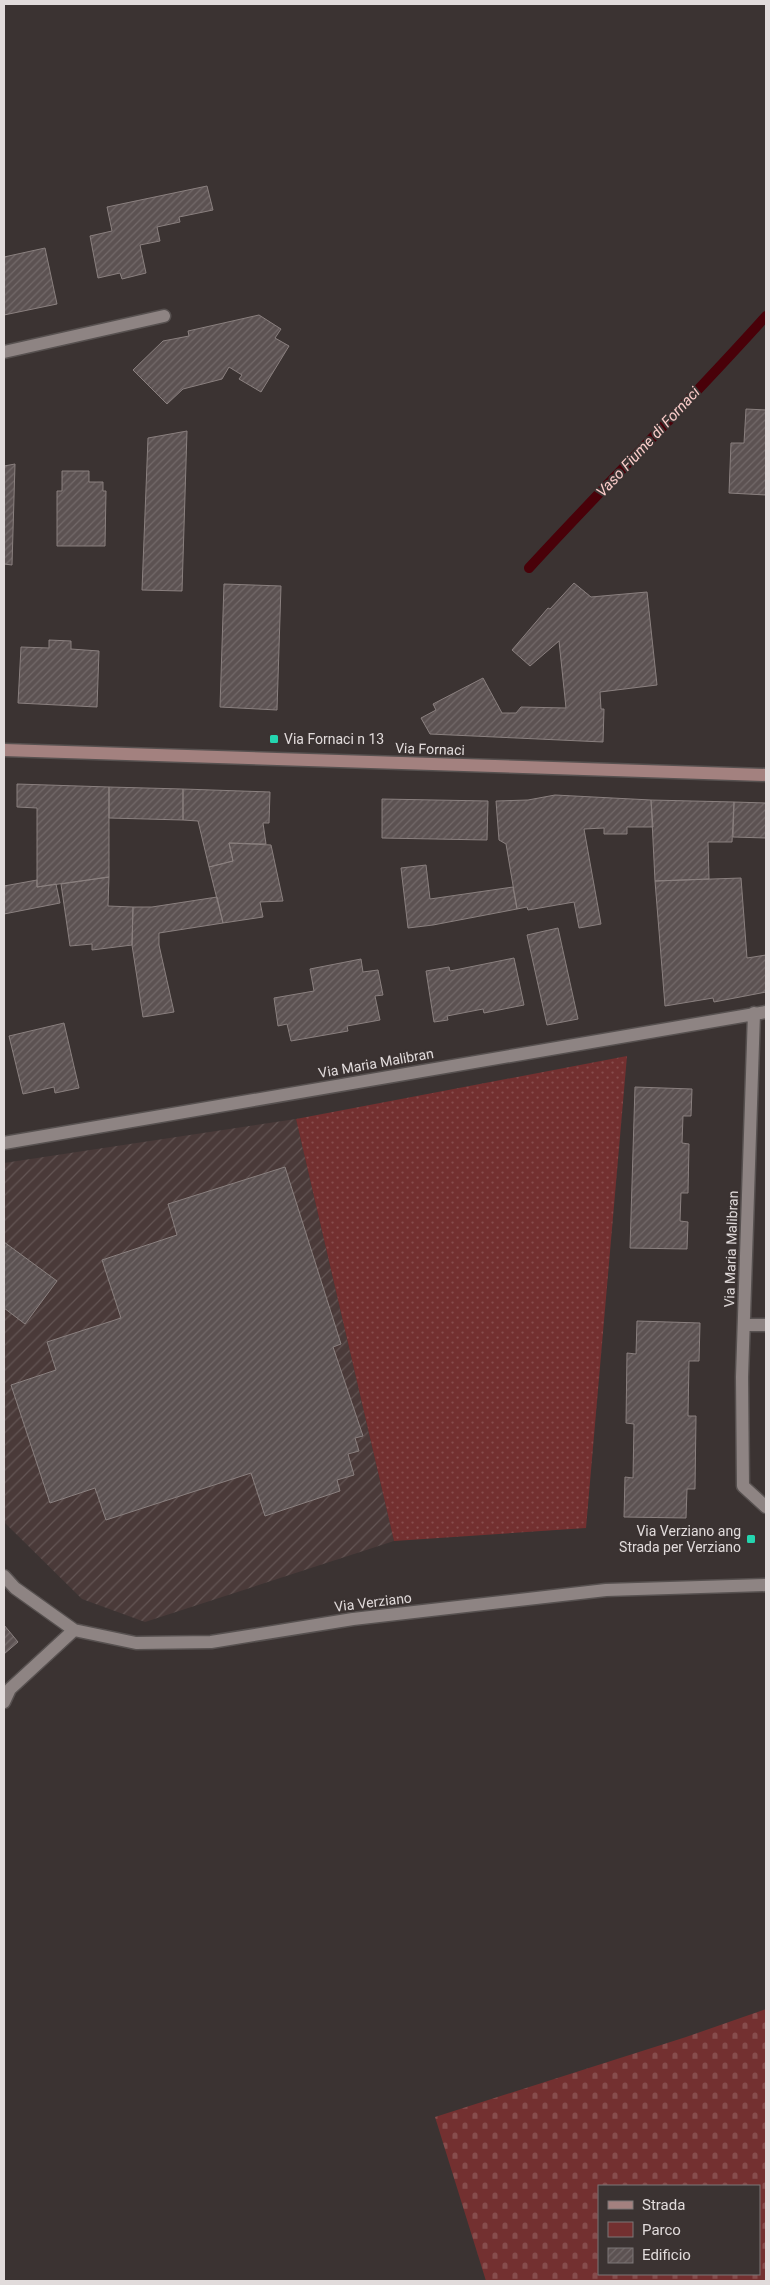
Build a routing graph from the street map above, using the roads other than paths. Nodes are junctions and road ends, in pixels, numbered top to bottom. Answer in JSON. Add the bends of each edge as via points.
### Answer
{"nodes":[{"id":1,"x":164,"y":316,"type":"dead end"},
{"id":2,"x":4,"y":352,"type":"edge"},
{"id":3,"x":4,"y":750,"type":"edge"},
{"id":4,"x":766,"y":775,"type":"edge"},
{"id":5,"x":760,"y":1012,"type":"edge"},
{"id":6,"x":4,"y":1143,"type":"edge"},
{"id":7,"x":744,"y":1325,"type":"junction"},
{"id":8,"x":766,"y":1325,"type":"edge"},
{"id":9,"x":766,"y":1507,"type":"edge"},
{"id":10,"x":4,"y":1576,"type":"edge"},
{"id":11,"x":766,"y":1585,"type":"edge"},
{"id":12,"x":74,"y":1630,"type":"junction"},
{"id":13,"x":4,"y":1702,"type":"edge"}],
"edges":[{"from":1,"to":2,"type":"street"},
{"from":3,"to":4,"type":"street","name":"Via Fornaci"},
{"from":5,"to":6,"type":"street","name":"Via Maria Malibran"},
{"from":5,"to":7,"type":"street","name":"Via Maria Malibran"},
{"from":7,"to":8,"type":"street"},
{"from":7,"to":9,"type":"street","name":"Via Maria Malibran","via":[[743,1486]]},
{"from":10,"to":12,"type":"street","name":"Via Verziano","via":[[15,1588]]},
{"from":11,"to":12,"type":"street","name":"Via Verziano","via":[[606,1590],[354,1619],[211,1642],[136,1644]]},
{"from":12,"to":13,"type":"street","via":[[10,1688]]}]}
